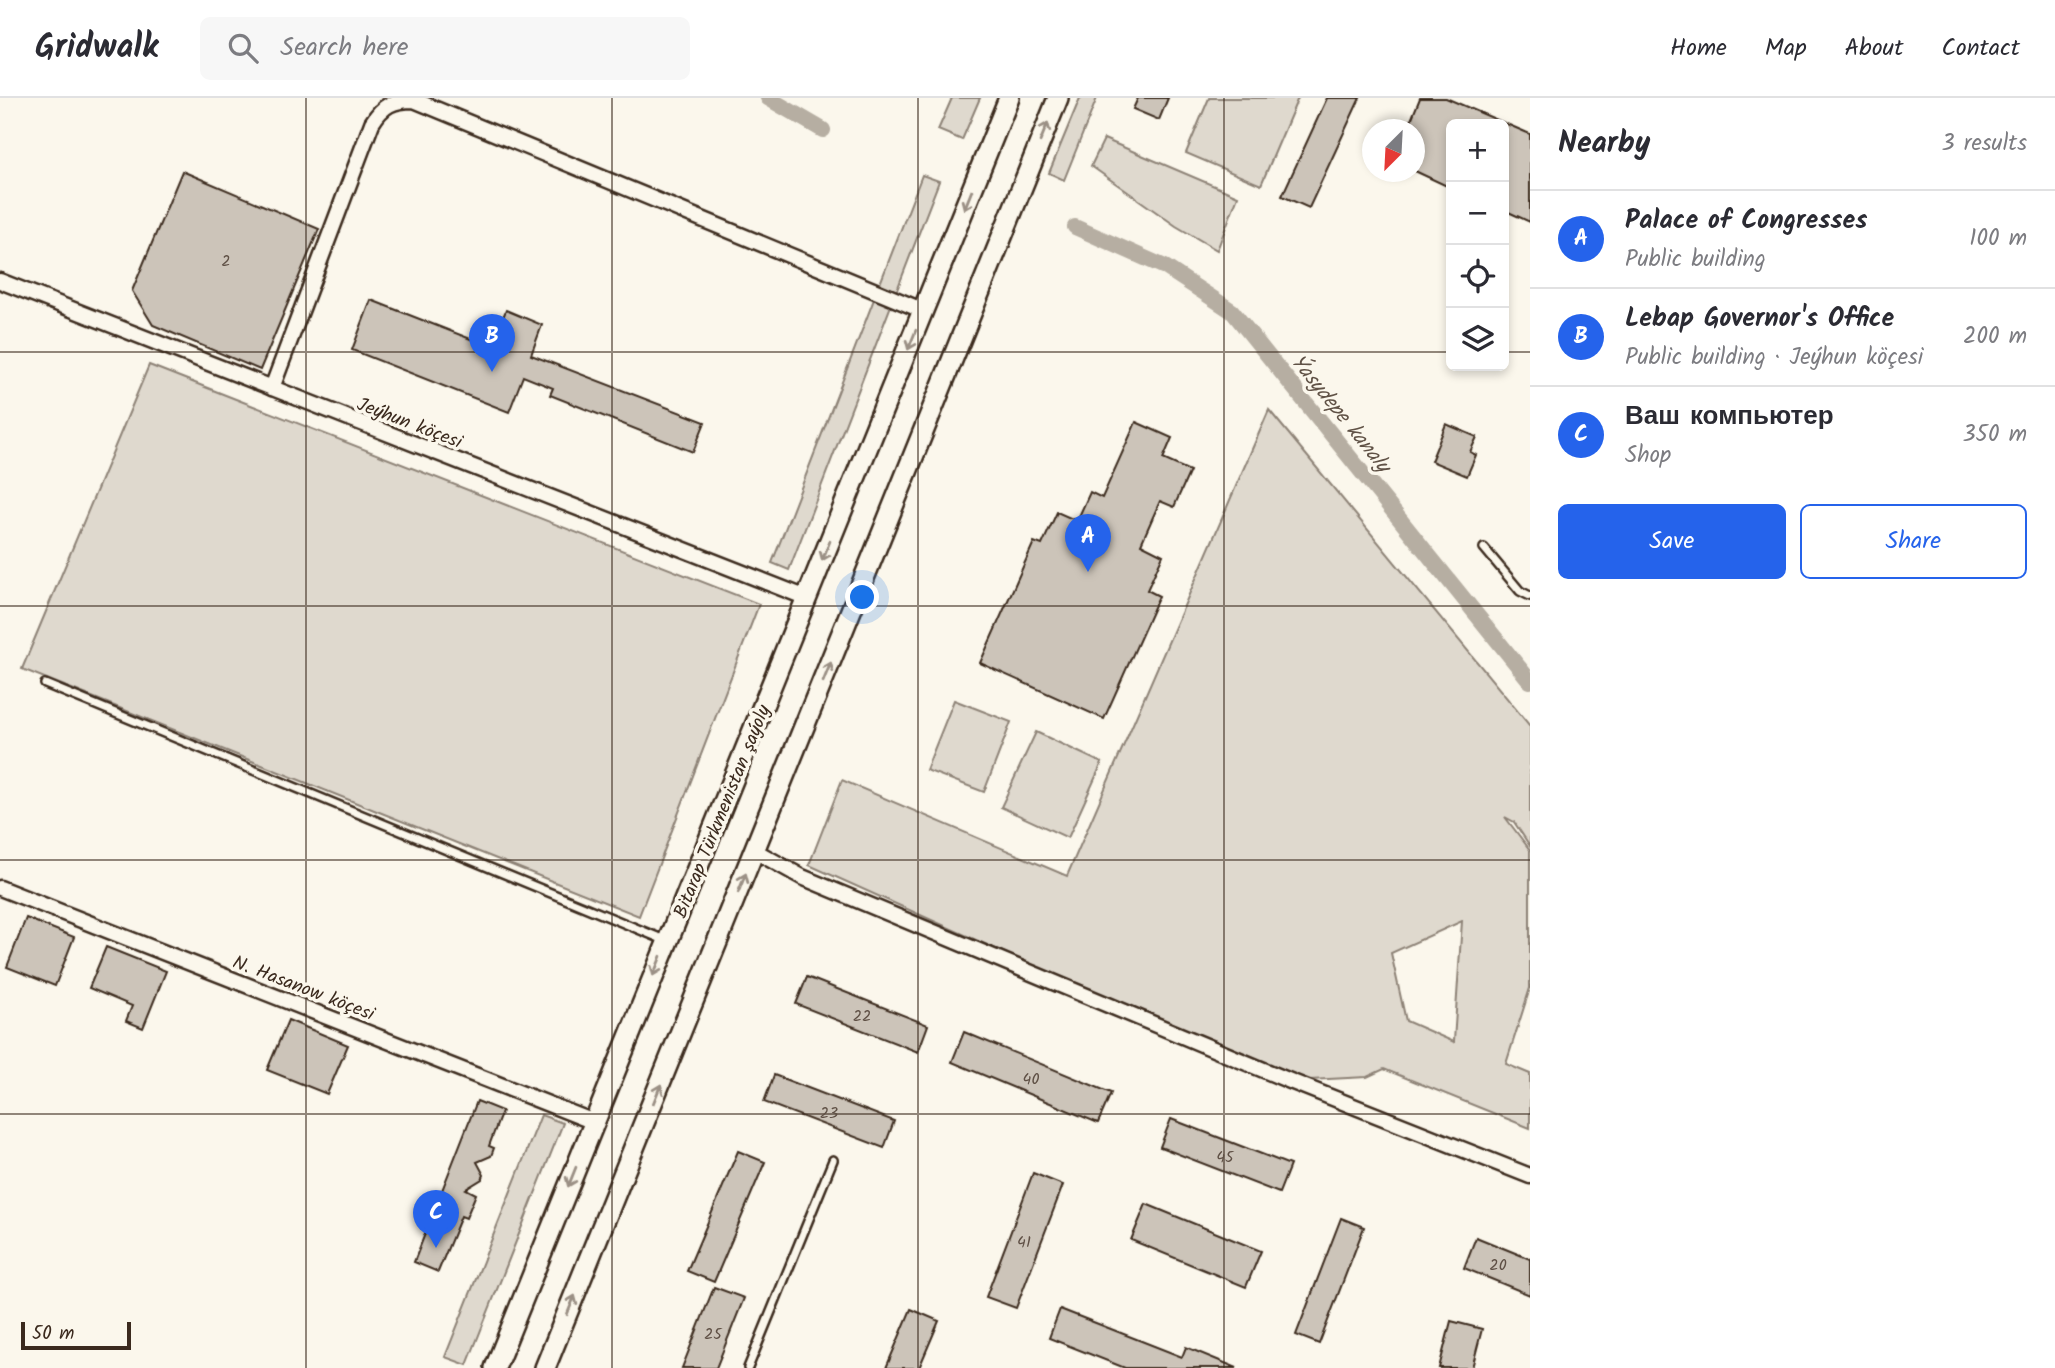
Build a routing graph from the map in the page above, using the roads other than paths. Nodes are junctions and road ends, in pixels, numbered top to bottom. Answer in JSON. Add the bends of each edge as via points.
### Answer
{"nodes":[{"id":1,"x":1009,"y":98,"type":"edge"},
{"id":2,"x":1058,"y":98,"type":"edge"},
{"id":3,"x":0,"y":281,"type":"edge"},
{"id":4,"x":924,"y":311,"type":"junction"},
{"id":5,"x":272,"y":388,"type":"junction"},
{"id":6,"x":1484,"y":548,"type":"dead end"},
{"id":7,"x":1530,"y":596,"type":"edge"},
{"id":8,"x":807,"y":598,"type":"junction"},
{"id":9,"x":45,"y":684,"type":"dead end"},
{"id":10,"x":755,"y":851,"type":"junction"},
{"id":11,"x":0,"y":888,"type":"edge"},
{"id":12,"x":668,"y":941,"type":"junction"},
{"id":13,"x":594,"y":1122,"type":"junction"},
{"id":14,"x":833,"y":1160,"type":"dead end"},
{"id":15,"x":1530,"y":1176,"type":"edge"},
{"id":16,"x":495,"y":1368,"type":"edge"},
{"id":17,"x":545,"y":1368,"type":"edge"},
{"id":18,"x":748,"y":1368,"type":"edge"}],
"edges":[{"from":1,"to":4,"type":"main road","name":"Bitarap Türkmenistan şaýoly","one_way":true},
{"from":10,"to":2,"type":"main road","one_way":true},
{"from":3,"to":5,"type":"street","name":"Jeýhun köçesi"},
{"from":4,"to":5,"type":"street","via":[[414,100],[397,100],[381,108],[372,123]]},
{"from":4,"to":8,"type":"main road","name":"Bitarap Türkmenistan şaýoly","one_way":true},
{"from":5,"to":8,"type":"street","name":"Jeýhun köçesi"},
{"from":6,"to":7,"type":"lane","via":[[1520,592]]},
{"from":8,"to":12,"type":"main road","name":"Bitarap Türkmenistan şaýoly"},
{"from":9,"to":12,"type":"lane"},
{"from":10,"to":15,"type":"street","via":[[828,888]]},
{"from":17,"to":10,"type":"main road","one_way":true},
{"from":11,"to":13,"type":"street","name":"N. Hasanow köçesi"},
{"from":12,"to":13,"type":"main road","name":"Bitarap Türkmenistan şaýoly","one_way":true},
{"from":13,"to":16,"type":"main road","name":"Bitarap Türkmenistan şaýoly","one_way":true},
{"from":14,"to":18,"type":"lane"}]}
